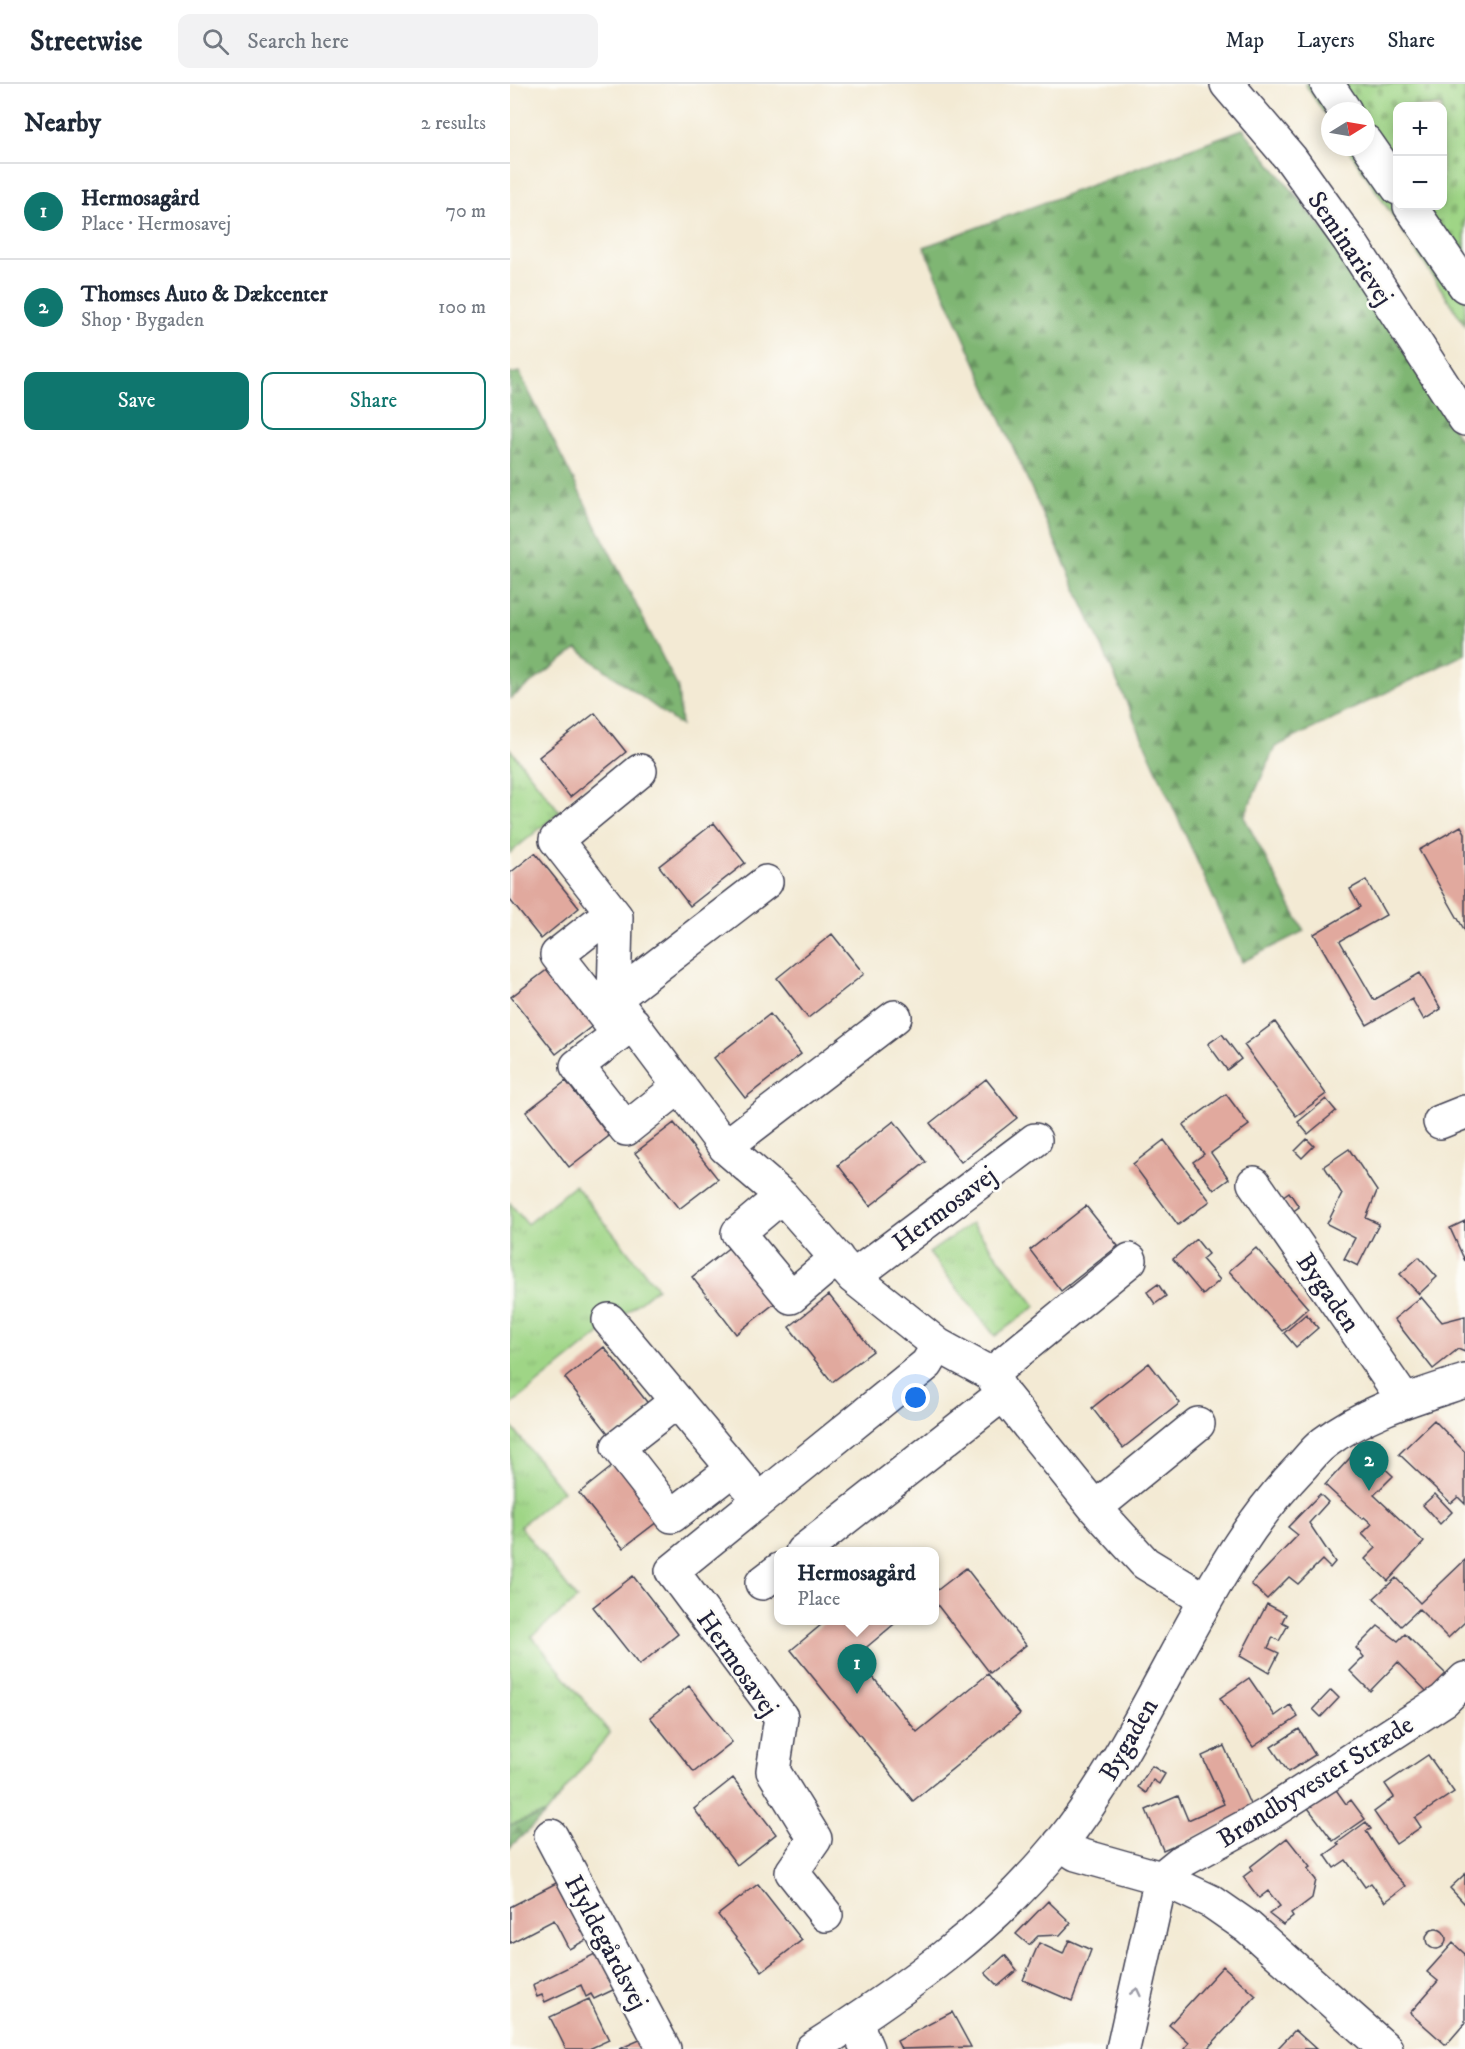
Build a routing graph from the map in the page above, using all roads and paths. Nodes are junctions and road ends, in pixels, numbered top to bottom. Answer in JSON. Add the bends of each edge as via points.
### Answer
{"nodes":[{"id":1,"x":1227,"y":84,"type":"edge"},
{"id":2,"x":1327,"y":84,"type":"edge"},
{"id":3,"x":1339,"y":102,"type":"edge"},
{"id":4,"x":1375,"y":155,"type":"edge"},
{"id":5,"x":1393,"y":181,"type":"edge"},
{"id":6,"x":1413,"y":210,"type":"edge"},
{"id":7,"x":1465,"y":286,"type":"edge"},
{"id":8,"x":1465,"y":419,"type":"edge"},
{"id":9,"x":640,"y":771,"type":"dead end"},
{"id":10,"x":766,"y":882,"type":"dead end"},
{"id":11,"x":612,"y":912,"type":"junction"},
{"id":12,"x":895,"y":1017,"type":"dead end"},
{"id":13,"x":622,"y":1018,"type":"junction"},
{"id":14,"x":680,"y":1086,"type":"junction"},
{"id":15,"x":1035,"y":1140,"type":"dead end"},
{"id":16,"x":725,"y":1147,"type":"junction"},
{"id":17,"x":1254,"y":1183,"type":"dead end"},
{"id":18,"x":782,"y":1196,"type":"junction"},
{"id":19,"x":1130,"y":1260,"type":"dead end"},
{"id":20,"x":845,"y":1268,"type":"junction"},
{"id":21,"x":609,"y":1320,"type":"dead end"},
{"id":22,"x":938,"y":1345,"type":"junction"},
{"id":23,"x":1465,"y":1381,"type":"edge"},
{"id":24,"x":997,"y":1384,"type":"junction"},
{"id":25,"x":1404,"y":1400,"type":"junction"},
{"id":26,"x":676,"y":1401,"type":"junction"},
{"id":27,"x":1198,"y":1424,"type":"dead end"},
{"id":28,"x":733,"y":1469,"type":"junction"},
{"id":29,"x":759,"y":1500,"type":"junction"},
{"id":30,"x":1095,"y":1508,"type":"junction"},
{"id":31,"x":807,"y":1547,"type":"edge"},
{"id":32,"x":1204,"y":1599,"type":"junction"},
{"id":33,"x":1465,"y":1678,"type":"edge"},
{"id":34,"x":551,"y":1836,"type":"dead end"},
{"id":35,"x":1060,"y":1843,"type":"junction"},
{"id":36,"x":1161,"y":1878,"type":"junction"},
{"id":37,"x":826,"y":1915,"type":"dead end"},
{"id":38,"x":861,"y":2035,"type":"edge"},
{"id":39,"x":664,"y":2049,"type":"edge"},
{"id":40,"x":812,"y":2049,"type":"edge"},
{"id":41,"x":1123,"y":2049,"type":"edge"},
{"id":42,"x":1386,"y":2049,"type":"edge"}],
"edges":[{"from":1,"to":8,"type":"street","name":"Seminarievej","via":[[1291,159]]},
{"from":2,"to":3,"type":"street"},
{"from":4,"to":5,"type":"street"},
{"from":6,"to":7,"type":"street"},
{"from":9,"to":11,"type":"street","via":[[556,840]]},
{"from":10,"to":13,"type":"street"},
{"from":11,"to":13,"type":"street","via":[[616,917]]},
{"from":11,"to":13,"type":"street","via":[[557,955]]},
{"from":12,"to":16,"type":"street"},
{"from":13,"to":14,"type":"street"},
{"from":13,"to":14,"type":"street","via":[[577,1066],[626,1128]]},
{"from":14,"to":16,"type":"street"},
{"from":15,"to":20,"type":"street","name":"Hermosavej"},
{"from":16,"to":18,"type":"street"},
{"from":17,"to":25,"type":"street","name":"Bygaden"},
{"from":18,"to":20,"type":"street"},
{"from":18,"to":20,"type":"street","name":"Hermosavej","via":[[738,1233],[791,1297]]},
{"from":19,"to":24,"type":"street"},
{"from":20,"to":22,"type":"street"},
{"from":21,"to":26,"type":"street"},
{"from":22,"to":24,"type":"street"},
{"from":22,"to":29,"type":"street","name":"Hermosavej","via":[[927,1364]]},
{"from":23,"to":25,"type":"street","name":"Bygaden"},
{"from":24,"to":30,"type":"street"},
{"from":24,"to":31,"type":"street"},
{"from":25,"to":32,"type":"street","name":"Bygaden","via":[[1361,1419],[1323,1444],[1265,1505]]},
{"from":26,"to":28,"type":"street"},
{"from":26,"to":28,"type":"street","via":[[618,1447],[672,1516]]},
{"from":27,"to":30,"type":"street"},
{"from":28,"to":29,"type":"street"},
{"from":29,"to":37,"type":"street","name":"Hermosavej","via":[[672,1571],[781,1717],[773,1771],[815,1839],[792,1872]]},
{"from":30,"to":32,"type":"street","via":[[1144,1563]]},
{"from":32,"to":35,"type":"street","name":"Bygaden","via":[[1121,1757]]},
{"from":33,"to":36,"type":"street","name":"Brøndbyvester Stræde","via":[[1444,1700],[1265,1816],[1182,1861]]},
{"from":34,"to":39,"type":"street","name":"Hyldegårdsvej"},
{"from":35,"to":36,"type":"street","via":[[1076,1854]]},
{"from":35,"to":38,"type":"street","name":"Bygaden","via":[[991,1920]]},
{"from":41,"to":36,"type":"street","one_way":true},
{"from":36,"to":42,"type":"street","via":[[1212,1902],[1248,1927]]},
{"from":38,"to":40,"type":"street","name":"Bygaden"}]}
